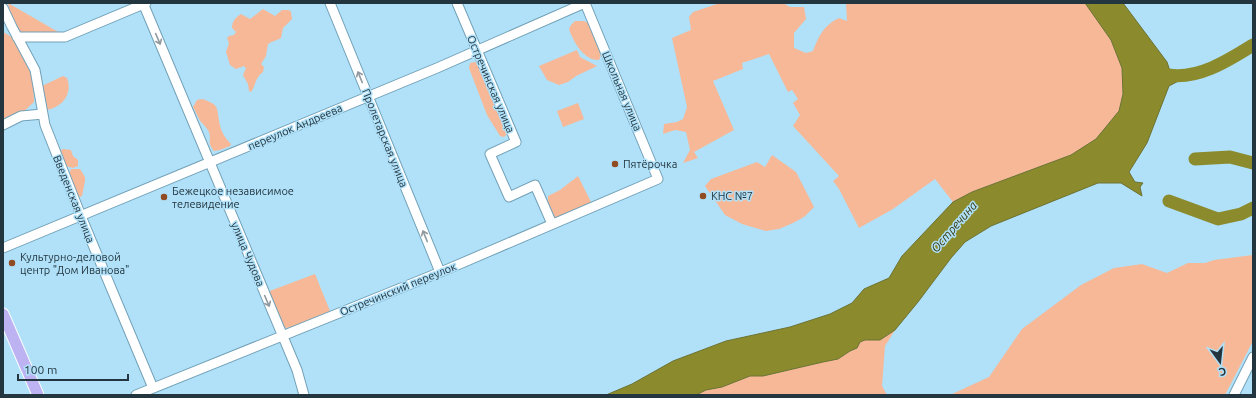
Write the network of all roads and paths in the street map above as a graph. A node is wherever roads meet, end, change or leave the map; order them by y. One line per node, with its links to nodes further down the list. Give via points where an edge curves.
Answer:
1 (144, 3): 6 (street, via 65,37); 11 (street, улица Чудова, one-way to 11)
2 (330, 3): 8 (street, Пролетарская улица, one-way to 2)
3 (457, 3): 7 (street, Остречинская улица)
4 (585, 3): 7 (street, переулок Андреева); 12 (street, Школьная улица)
5 (3, 8): 6 (street, Введенская улица)
6 (17, 37): 9 (street, Введенская улица, via 35,70)
7 (478, 51): 8 (street, переулок Андреева); 14 (street, Остречинская улица, via 516,142 490,154 509,197 535,185)
8 (368, 96): 11 (street, переулок Андреева); 16 (street, Пролетарская улица, one-way to 8)
9 (43, 114): 10 (street, via 21,116); 13 (street, Введенская улица, via 45,125)
10 (3, 126)
11 (209, 163): 13 (street, переулок Андреева); 18 (street, улица Чудова, one-way to 18)
12 (658, 179): 14 (street, Остречинский переулок)
13 (81, 215): 15 (street, переулок Андреева); 20 (street, Введенская улица)
14 (552, 224): 16 (street, Остречинский переулок)
15 (3, 248)
16 (440, 272): 18 (street, Остречинский переулок)
17 (3, 314): 21 (main road)
18 (282, 336): 20 (street, Остречинский переулок); 23 (street, улица Чудова, via 297,370)
19 (1253, 358): 24 (street)
20 (153, 388): 22 (street, Остречинский переулок)
21 (38, 395)
22 (136, 395)
23 (304, 395)
24 (1234, 395)

